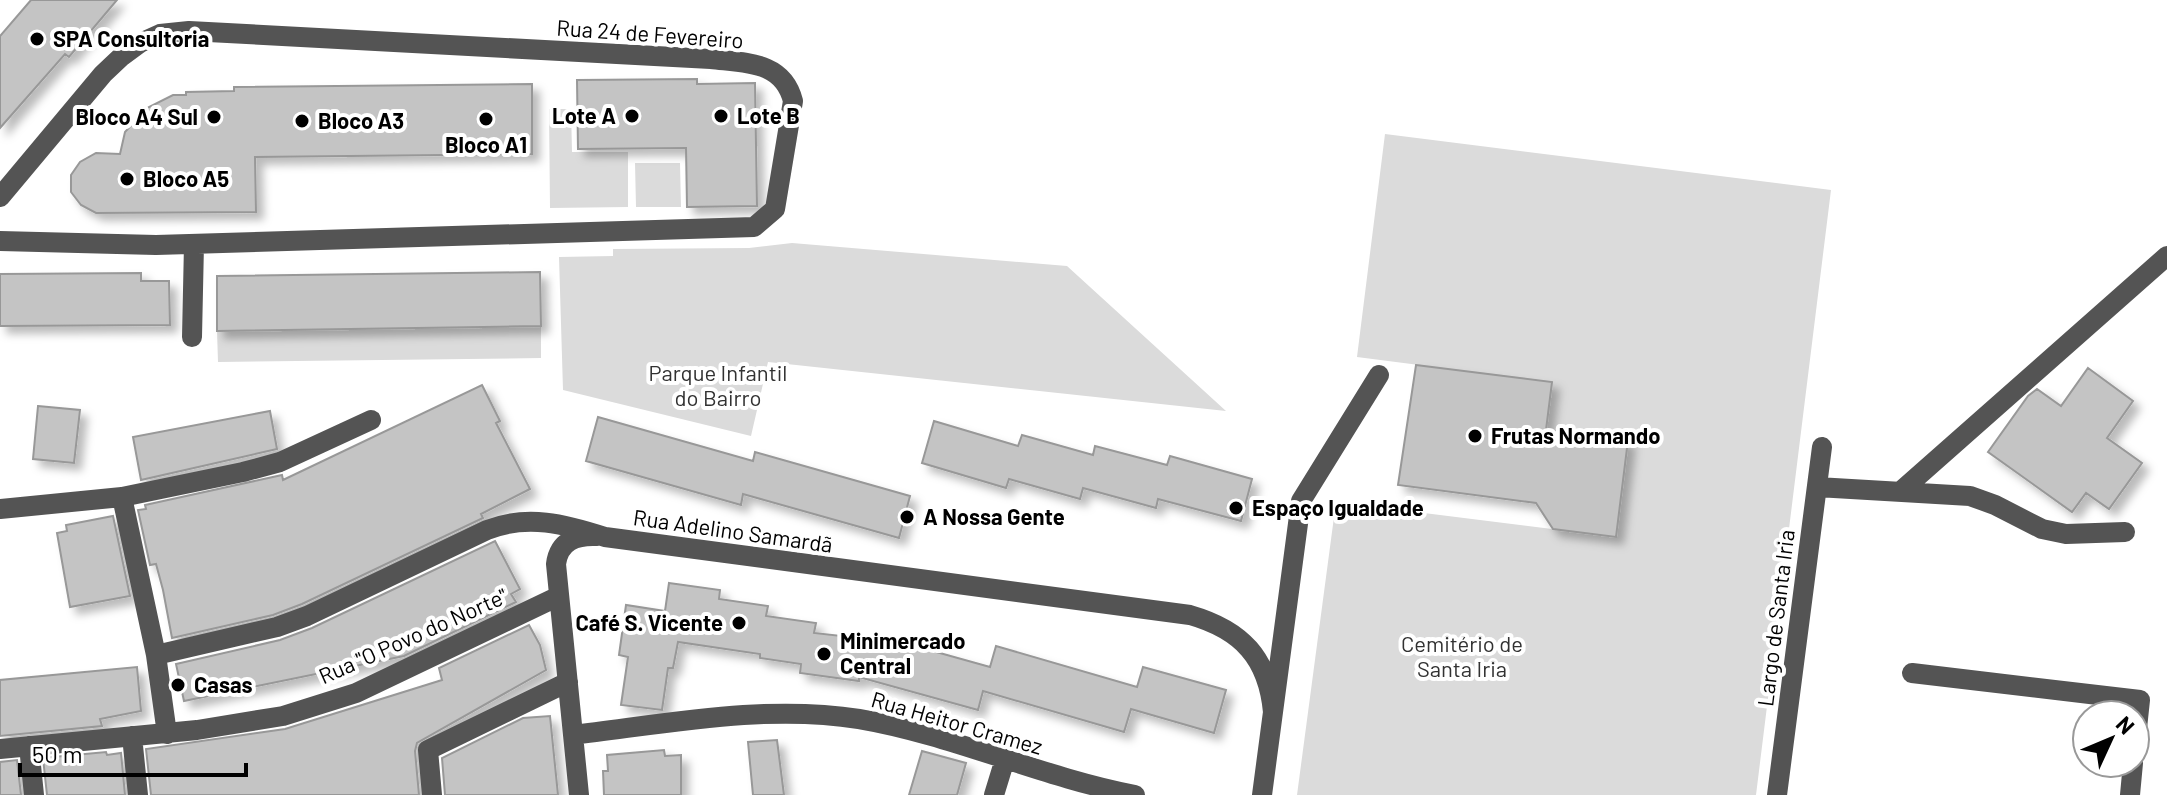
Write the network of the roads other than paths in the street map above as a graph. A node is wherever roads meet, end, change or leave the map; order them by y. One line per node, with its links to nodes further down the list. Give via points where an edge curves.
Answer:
1 (0, 197): 3 (street, Rua 24 de Fevereiro, via 103,74 140,43 160,34 189,31 711,59 764,67 789,85 793,101 775,209 754,227)
2 (0, 241): 3 (street, Rua 24 de Fevereiro)
3 (194, 244): 5 (street)
4 (2167, 256): 10 (street)
5 (192, 337)
6 (1379, 375): 20 (street, via 1301,501)
7 (371, 420): 11 (street, via 262,468)
8 (1822, 447): 9 (street, Largo de Santa Iria)
9 (1817, 487): 10 (street); 34 (street, Largo de Santa Iria)
10 (1901, 491): 13 (street, via 1970,496 2042,529 2066,534)
11 (122, 497): 12 (street); 16 (street)
12 (0, 509)
13 (2125, 532)
14 (605, 537): 15 (street, via 580,537 562,546 556,564); 16 (street, Rua Adelino Samardã, via 554,523 501,525 297,620); 20 (street, Rua Adelino Samardã, via 1190,615 1229,631 1253,652 1268,681)
15 (559, 596): 18 (street); 21 (street, Rua "O Povo do Norte", via 356,693 283,716)
16 (156, 655): 21 (street)
17 (1912, 673): 19 (street)
18 (568, 682): 22 (street); 29 (street, via 428,750)
19 (2132, 699)
20 (1273, 712): 33 (street)
21 (167, 734): 23 (street, Rua "O Povo do Norte")
22 (573, 735): 26 (street, Rua Heitor Cramez, via 775,715 856,719); 30 (street)
23 (132, 736): 24 (street, Rua "O Povo do Norte"); 28 (street)
24 (29, 746): 25 (street, Rua "O Povo do Norte"); 27 (street)
25 (0, 749)
26 (1005, 759): 31 (street); 32 (street, Rua Heitor Cramez)
27 (34, 795)
28 (138, 795)
29 (432, 795)
30 (579, 795)
31 (994, 795)
32 (1135, 795)
33 (1262, 795)
34 (1777, 795)

